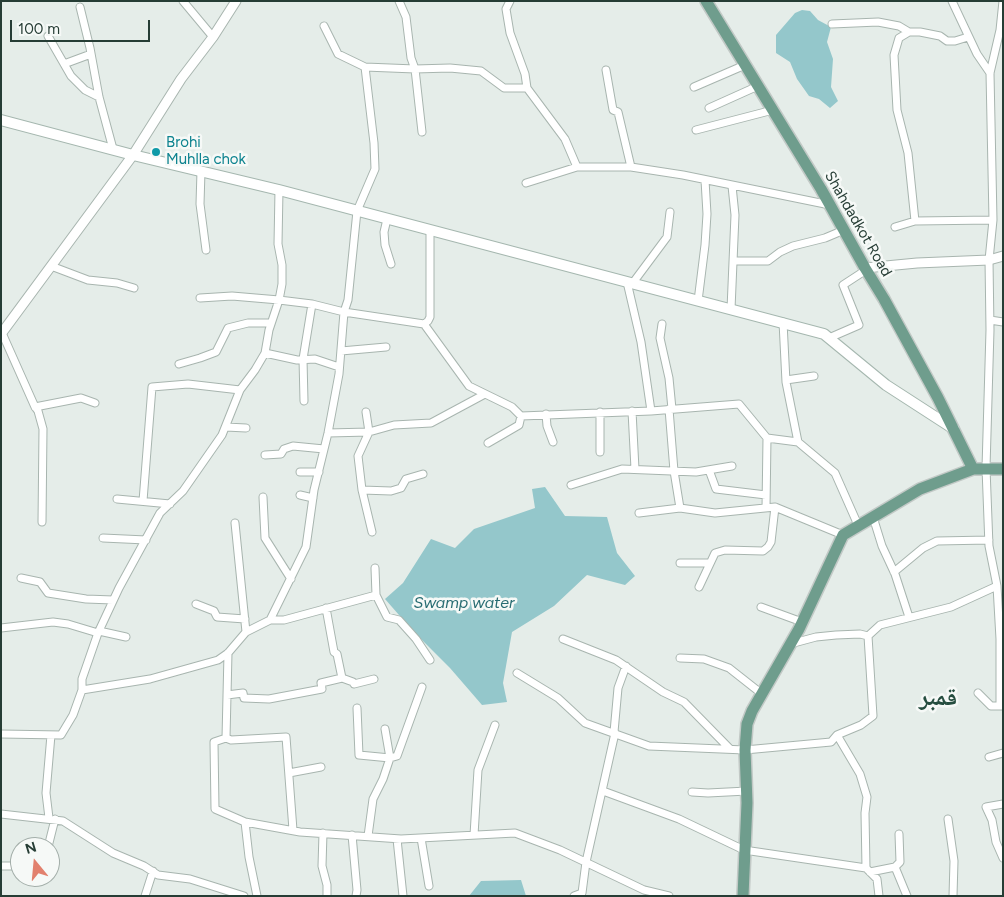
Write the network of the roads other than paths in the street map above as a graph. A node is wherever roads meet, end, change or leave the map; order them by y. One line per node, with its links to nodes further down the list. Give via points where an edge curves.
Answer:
1 (183, 1): 13 (street)
2 (236, 1): 13 (street)
3 (399, 1): 19 (street, via 406,17)
4 (510, 1): 24 (street, via 506,9 510,33 525,74)
5 (706, 1): 17 (main road, Shahdadkot Road)
6 (952, 1): 14 (street)
7 (1003, 1): 21 (street)
8 (80, 7): 15 (street, via 93,46)
9 (832, 24): 11 (street, via 878,22 899,26)
10 (324, 26): 18 (street, via 338,54)
11 (909, 32): 14 (street, via 940,36 947,41); 45 (street, via 899,38 894,55 897,110 908,153)
12 (48, 36): 16 (street)
13 (213, 36): 32 (street, via 181,79)
14 (968, 37): 21 (street)
15 (91, 54): 16 (street); 25 (street)
16 (64, 64): 25 (street, via 85,90)
17 (745, 65): 22 (main road, Shahdadkot Road); 23 (street)
18 (365, 67): 19 (street); 41 (street, via 375,169)
19 (415, 69): 24 (street, via 481,71 504,88); 30 (street)
20 (606, 70): 34 (street, via 613,110 618,112)
21 (990, 73): 44 (street)
22 (758, 86): 26 (street); 27 (main road, Shahdadkot Road)
23 (694, 87)
24 (526, 88): 33 (street, via 565,139)
25 (98, 97): 31 (street)
26 (709, 108)
27 (773, 110): 29 (street); 40 (main road, Shahdadkot Road)
28 (1, 120): 31 (main road)
29 (696, 130)
30 (422, 132)
31 (113, 149): 32 (main road)
32 (133, 155): 35 (main road); 54 (street)
33 (577, 167): 34 (street); 37 (street)
34 (631, 167): 36 (street)
35 (201, 171): 39 (main road); 49 (street, via 200,204)
36 (705, 180): 38 (street); 60 (street, via 706,222)
37 (526, 183)
38 (732, 186): 40 (street); 52 (street)
39 (279, 190): 41 (main road); 59 (street, via 278,244 282,265)
40 (830, 205): 48 (main road, Shahdadkot Road)
41 (357, 211): 43 (main road); 63 (street)
42 (670, 212): 56 (street, via 667,237)
43 (387, 219): 47 (main road); 53 (street, via 385,245)
44 (994, 220): 45 (street); 51 (street)
45 (915, 221): 46 (street)
46 (895, 227)
47 (430, 230): 56 (main road); 68 (street, via 430,316)
48 (844, 230): 52 (street, via 793,246 768,261); 55 (main road, Shahdadkot Road)
49 (206, 250)
50 (1003, 256): 51 (street)
51 (989, 260): 55 (street); 64 (street)
52 (734, 262): 62 (street)
53 (391, 264)
54 (52, 266): 57 (street, via 88,280); 70 (street)
55 (866, 269): 71 (street, via 843,285 859,325); 94 (main road, Shahdadkot Road)
56 (629, 283): 60 (main road); 87 (street)
57 (134, 288)
58 (200, 298): 59 (street, via 232,296)
59 (279, 300): 61 (street); 67 (street)
60 (698, 301): 62 (main road)
61 (312, 304): 63 (street); 75 (street)
62 (731, 309): 65 (main road)
63 (344, 312): 68 (street); 73 (street)
64 (990, 320): 66 (street); 105 (street)
65 (783, 322): 71 (main road); 79 (street)
66 (1003, 322)
67 (272, 323): 74 (street); 76 (street, via 248,323 228,328 216,352)
68 (424, 324): 81 (street, via 469,386)
69 (662, 324): 85 (street, via 660,338 669,378)
70 (2, 334): 84 (street)
71 (829, 338): 94 (main road, via 886,385)
72 (386, 347): 73 (street)
73 (340, 351): 77 (street)
74 (264, 353): 75 (street); 80 (street)
75 (303, 359): 77 (street, via 315,359); 82 (street)
76 (179, 364)
77 (339, 367): 96 (street)
78 (814, 376): 79 (street)
79 (786, 380): 99 (street)
80 (240, 390): 92 (street); 121 (street, via 188,384 152,387)
81 (485, 394): 91 (street, via 512,407); 95 (street, via 431,423 394,425)
82 (304, 401)
83 (96, 403): 84 (street, via 81,398)
84 (35, 407): 128 (street, via 42,429)
85 (671, 409): 87 (street); 97 (street, via 739,404); 110 (street)
86 (632, 411): 87 (street); 89 (street); 108 (street)
87 (651, 411)
88 (366, 412): 95 (street)
89 (600, 412): 90 (street); 102 (street)
90 (546, 414): 91 (street); 98 (street)
91 (521, 416): 100 (street, via 518,425)
92 (226, 426): 93 (street); 122 (street, via 195,475)
93 (246, 428)
94 (954, 429): 106 (main road, Shahdadkot Road)
95 (369, 432): 96 (street); 115 (street, via 358,456)
96 (328, 433): 101 (street)
97 (767, 438): 99 (street); 117 (street)
98 (554, 442)
99 (798, 442): 130 (street, via 835,473)
100 (488, 443)
101 (324, 449): 103 (street, via 293,446 281,454); 112 (street)
102 (600, 452)
103 (266, 455)
104 (732, 466): 109 (street)
105 (986, 468): 106 (main road); 107 (main road); 135 (street)
106 (973, 469): 127 (main road, via 920,489)
107 (1003, 469)
108 (635, 470): 110 (street); 114 (street, via 611,471)
109 (709, 470): 110 (street); 117 (street, via 716,489)
110 (674, 471): 124 (street)
111 (300, 472): 112 (street)
112 (319, 472): 119 (street)
113 (423, 474): 115 (street, via 406,479 401,488 391,491)
114 (571, 485)
115 (362, 490): 131 (street)
116 (300, 495): 119 (street)
117 (766, 495): 125 (street)
118 (262, 497): 141 (street, via 265,538)
119 (313, 498): 141 (street, via 306,547)
120 (117, 499): 121 (street)
121 (142, 502): 122 (street)
122 (170, 504): 134 (street, via 160,513)
123 (775, 507): 125 (street); 132 (street); 137 (street, via 768,547 763,551 720,550)
124 (680, 508): 125 (street, via 715,513); 126 (street)
125 (766, 508)
126 (639, 513)
127 (873, 517): 130 (main road); 139 (street)
128 (42, 522)
129 (235, 523): 150 (street)
130 (858, 525): 132 (main road)
131 (372, 532)
132 (842, 535): 152 (main road)
133 (103, 538): 134 (street)
134 (146, 540): 145 (street)
135 (989, 540): 139 (street, via 937,541 923,548); 142 (street)
136 (680, 562): 137 (street)
137 (710, 563): 143 (street)
138 (375, 568): 144 (street)
139 (894, 572): 149 (street)
140 (21, 578): 145 (street, via 40,582 48,593)
141 (291, 579): 151 (street)
142 (997, 586): 149 (street, via 951,607); 172 (street)
143 (699, 587)
144 (376, 595): 148 (street); 162 (street, via 387,617 399,620)
145 (113, 600): 154 (street)
146 (196, 604): 150 (street, via 214,611 217,617)
147 (761, 607): 152 (street)
148 (326, 608): 151 (street, via 284,620); 165 (street)
149 (909, 617): 156 (street, via 880,625)
150 (245, 619): 155 (street)
151 (270, 620): 155 (street)
152 (802, 622): 159 (main road)
153 (1, 628): 154 (street, via 53,622)
154 (98, 632): 157 (street); 168 (street, via 82,678)
155 (246, 632): 160 (street)
156 (868, 636): 159 (street, via 826,636); 179 (street, via 873,716 861,726)
157 (126, 637)
158 (563, 639): 163 (street)
159 (790, 645): 170 (main road)
160 (228, 653): 168 (street, via 218,660 150,679); 171 (street)
161 (680, 658): 170 (street, via 704,659 729,668)
162 (430, 660)
163 (626, 666): 176 (street, via 618,688); 181 (street, via 662,692 684,702)
164 (517, 674): 176 (street, via 558,698 585,723)
165 (342, 678): 166 (street, via 354,684); 171 (street, via 321,683 322,688 269,699 244,698 243,693)
166 (374, 679)
167 (422, 687): 185 (street, via 397,756)
168 (82, 690): 178 (street, via 61,735)
169 (978, 692): 172 (street, via 991,706)
170 (762, 694): 182 (main road, via 746,724)
171 (227, 695): 180 (street)
172 (1001, 706)
173 (357, 708): 185 (street, via 359,755)
174 (495, 725): 200 (street, via 478,770)
175 (385, 729): 185 (street)
176 (614, 732): 181 (street, via 649,746); 188 (street)
177 (1, 734): 178 (street)
178 (51, 735): 193 (street, via 46,793)
179 (837, 735): 182 (street, via 832,742); 209 (street, via 860,774 867,797)
180 (226, 738): 187 (street, via 286,737); 195 (street, via 214,742 215,810)
181 (730, 749): 182 (street)
182 (745, 750): 189 (main road)
183 (1003, 753): 184 (street)
184 (989, 757)
185 (390, 758): 201 (street, via 372,800)
186 (321, 767): 187 (street)
187 (289, 773): 196 (street)
188 (603, 791): 205 (street, via 679,819); 207 (street)
189 (747, 791): 190 (street); 205 (main road)
190 (692, 792)
191 (1003, 804): 206 (street, via 986,807)
192 (1, 814): 193 (street)
193 (52, 819): 202 (street); 210 (street, via 63,821 113,853)
194 (948, 819): 223 (street, via 954,861)
195 (245, 822): 196 (street); 214 (street)
196 (293, 830): 197 (street)
197 (323, 833): 199 (street); 215 (street, via 322,866)
198 (899, 834): 208 (street, via 900,862)
199 (352, 835): 201 (street); 216 (street)
200 (474, 835): 203 (street); 207 (street, via 515,833)
201 (368, 836): 204 (street)
202 (49, 837)
203 (421, 838): 204 (street); 211 (street)
204 (397, 839): 217 (street)
205 (744, 850): 209 (street); 220 (main road)
206 (1003, 858)
207 (586, 862): 218 (street, via 582,893); 219 (street, via 644,890)
208 (895, 868): 209 (street); 222 (street)
209 (868, 870): 221 (street, via 876,879)
210 (152, 871): 212 (street); 213 (street)
211 (429, 886)
212 (145, 896)
213 (244, 896)
214 (256, 896)
215 (327, 896)
216 (356, 896)
217 (402, 896)
218 (574, 896)
219 (670, 896)
220 (742, 896)
221 (879, 896)
222 (907, 896)
223 (953, 896)

